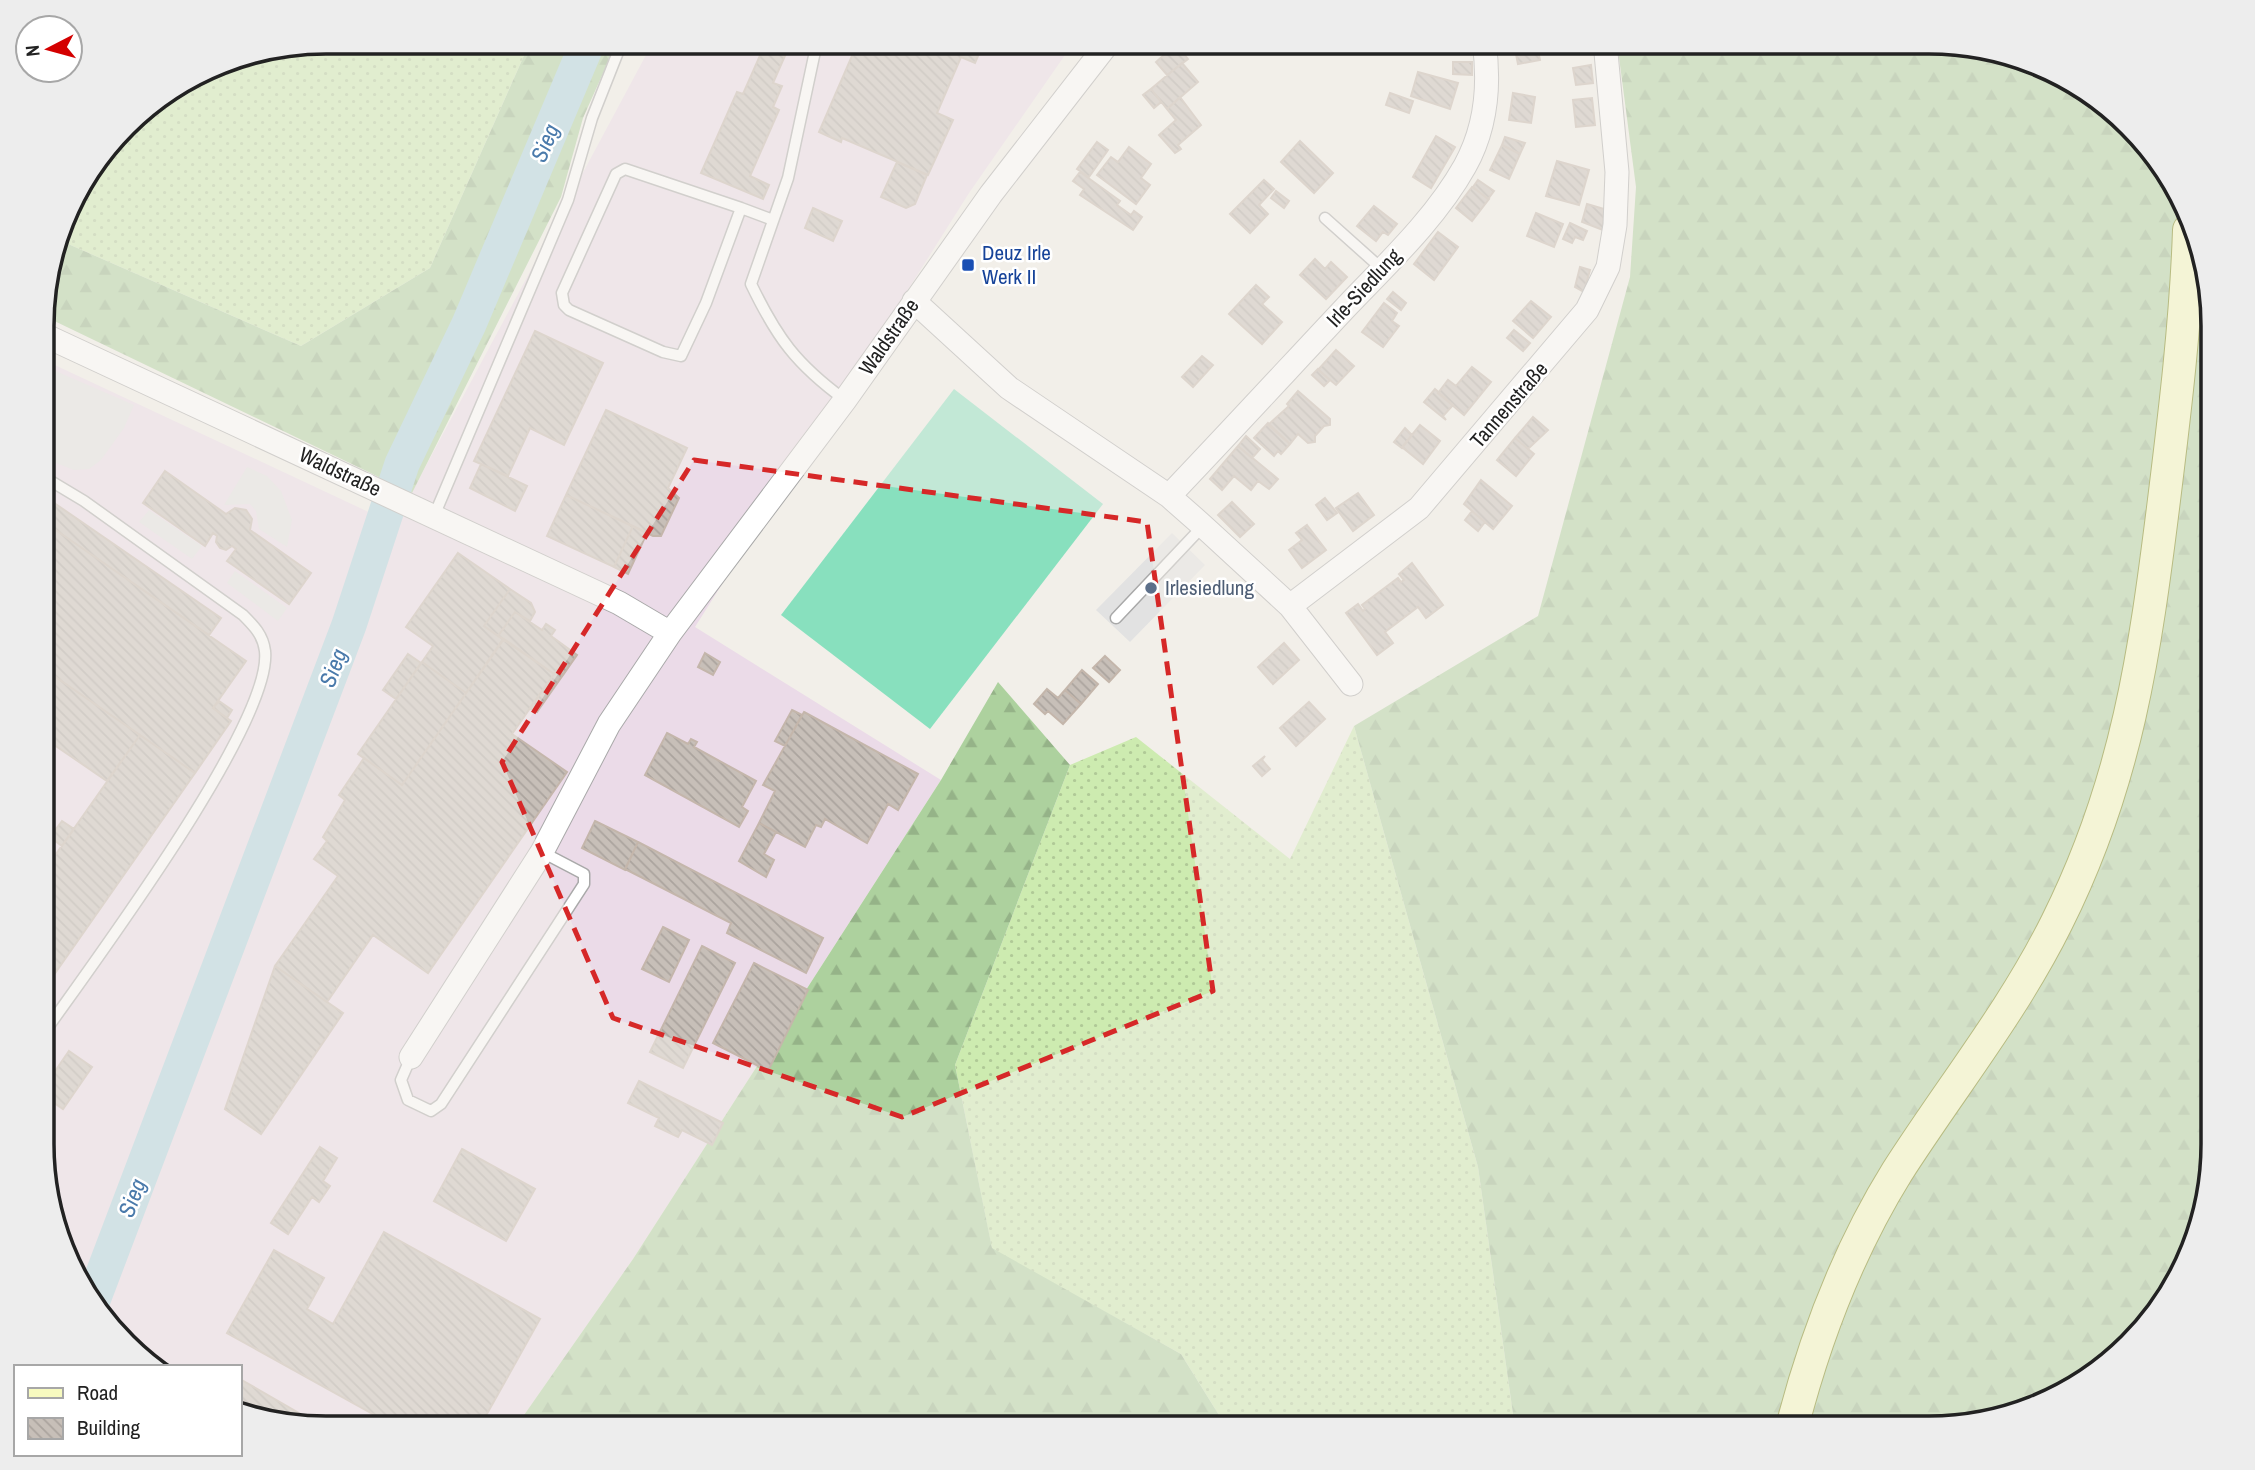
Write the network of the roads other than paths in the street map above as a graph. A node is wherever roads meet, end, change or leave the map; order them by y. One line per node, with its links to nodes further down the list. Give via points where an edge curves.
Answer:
1 (617, 54): 16 (lane, via 568,200)
2 (814, 54): 8 (lane, via 788,178)
3 (1100, 54): 11 (street, Waldstraße)
4 (1486, 54): 10 (street, Irle-Siedlung, via 1489,77 1482,123 1465,166)
5 (1606, 54): 18 (street, Tannenstraße, via 1617,172 1615,225 1608,267 1587,310 1419,508)
6 (741, 208): 6 (lane, via 681,356 663,352 564,305 562,293 615,174 625,169); 8 (lane)
7 (1325, 218): 10 (lane)
8 (773, 220): 13 (lane, via 751,284 771,326 808,372)
9 (2188, 245): 25 (main road, via 2172,431 2145,649 2101,823 2036,961 1863,1232 1828,1313)
10 (1382, 270): 15 (street, Irle-Siedlung)
11 (915, 301): 13 (street, Waldstraße); 15 (street, via 1009,388)
12 (54, 340): 16 (street, Waldstraße)
13 (845, 400): 20 (street, Waldstraße)
14 (54, 483): 23 (lane, via 243,615 258,631 265,650 245,722 215,776 152,880)
15 (1169, 496): 17 (street)
16 (435, 516): 20 (street, Waldstraße, via 619,603)
17 (1203, 526): 18 (street); 19 (lane)
18 (1290, 606): 21 (street)
19 (1116, 618)
20 (670, 633): 22 (street, Waldstraße, via 609,724)
21 (1350, 684)
22 (542, 852): 24 (street, Waldstraße); 24 (lane, via 584,874 584,884 441,1104 431,1111 408,1100 401,1080)
23 (54, 1019)
24 (411, 1058)
25 (1795, 1416)

